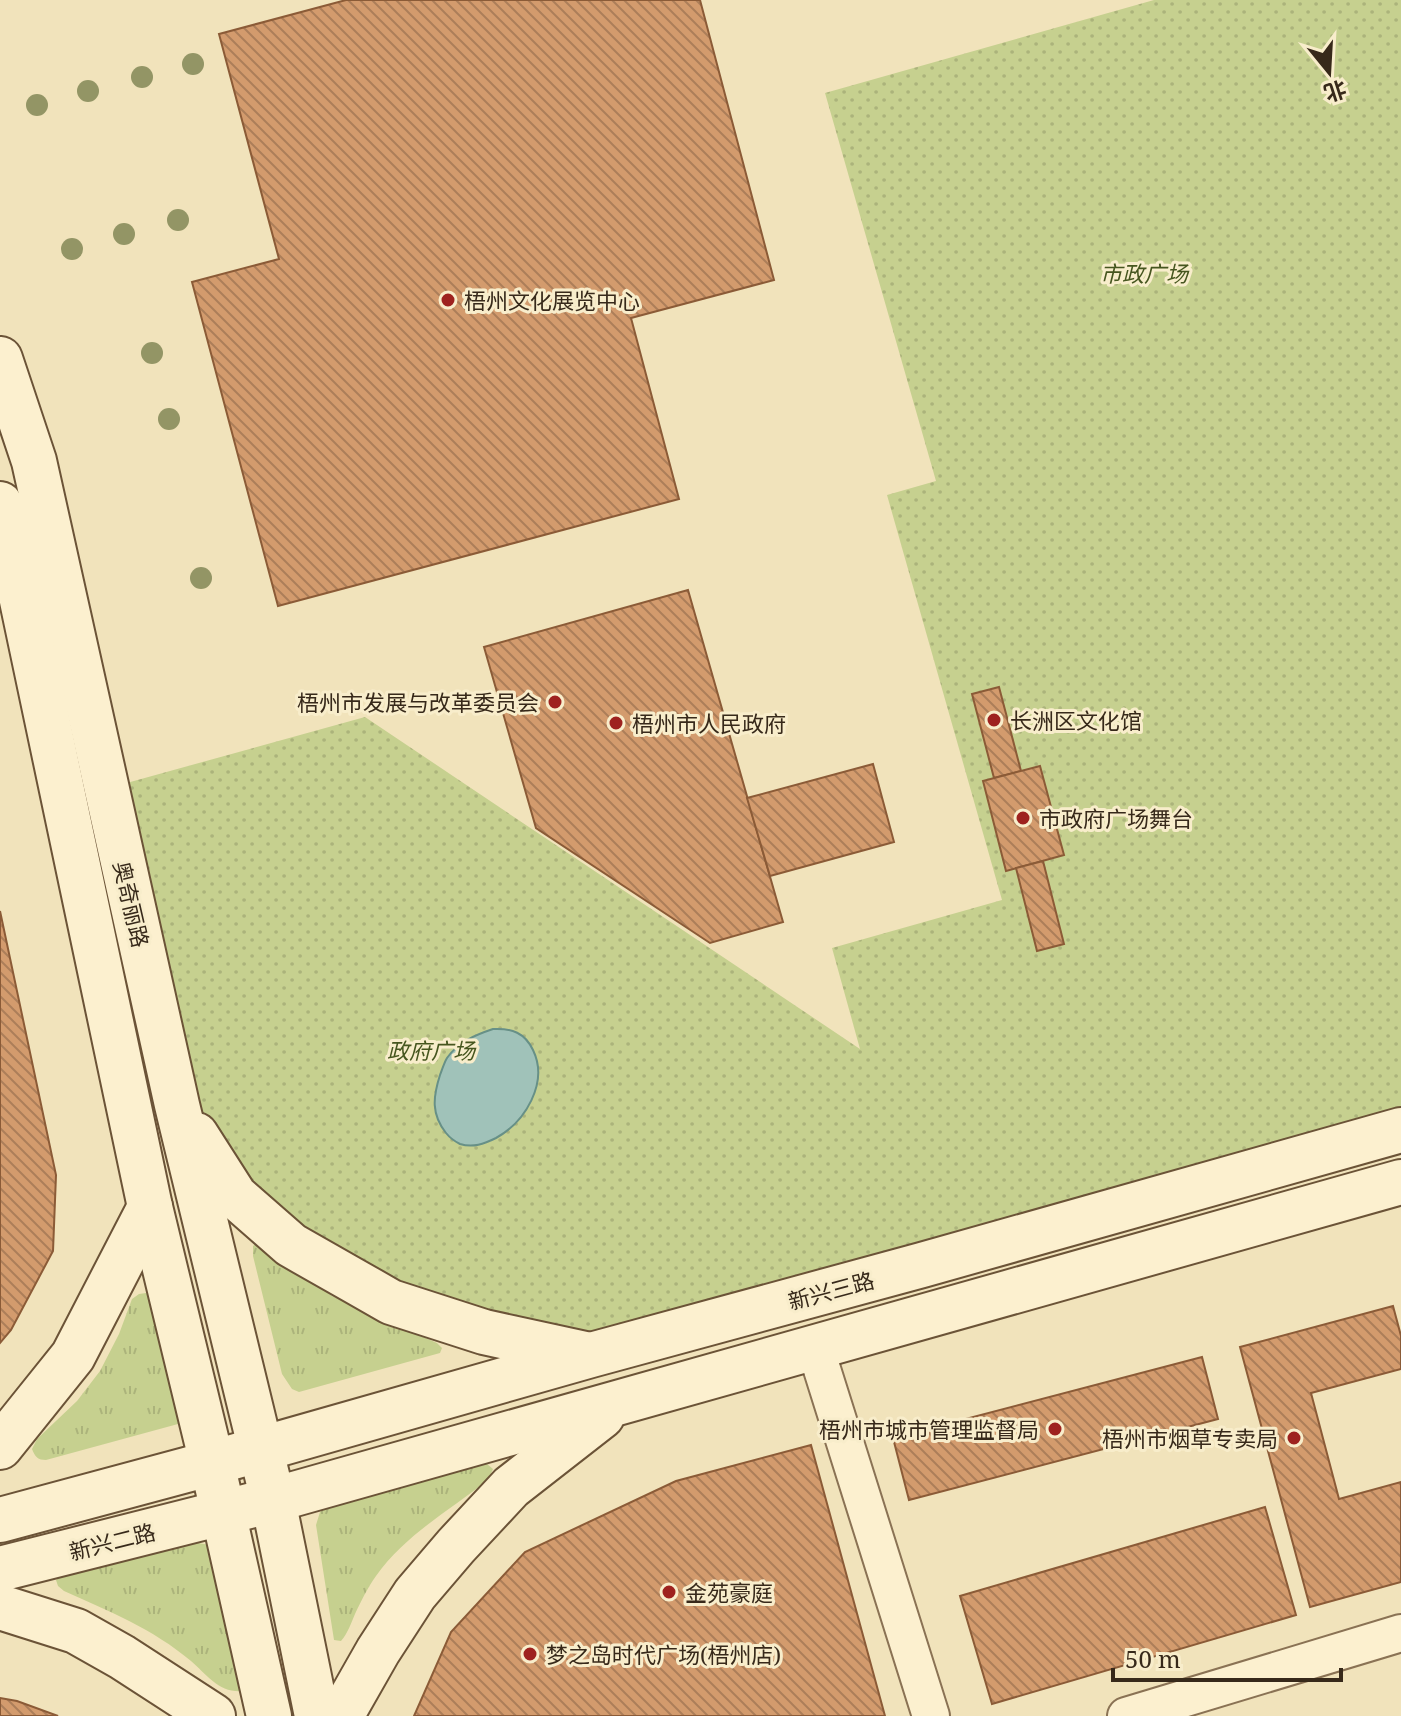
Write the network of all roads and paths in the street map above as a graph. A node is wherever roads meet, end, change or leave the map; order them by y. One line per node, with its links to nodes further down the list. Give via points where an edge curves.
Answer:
1 (0, 359): 3 (main road, 奥奇丽路, via 34,461)
2 (0, 504): 6 (main road, 奥奇丽路)
3 (177, 1105): 8 (main road, via 235,1196 291,1245 391,1302 484,1332); 11 (main road, 奥奇丽路)
4 (1401, 1130): 8 (main road, 新兴三路)
5 (1401, 1182): 7 (main road)
6 (150, 1207): 10 (main road, via 73,1356); 12 (main road, 奥奇丽路)
7 (815, 1347): 9 (main road); 23 (street)
8 (591, 1355): 11 (main road, 新兴三路)
9 (620, 1402): 13 (main road); 22 (main road, via 511,1487 456,1546 415,1594)
10 (0, 1447)
11 (261, 1449): 12 (main road); 13 (main road)
12 (212, 1463): 14 (main road); 15 (main road)
13 (273, 1500): 14 (main road, 新兴二路); 21 (main road)
14 (223, 1514): 16 (main road, 新兴二路); 20 (main road)
15 (0, 1520)
16 (0, 1569)
17 (0, 1607): 19 (main road, via 76,1631)
18 (1401, 1633): 24 (street)
19 (213, 1716)
20 (269, 1716)
21 (317, 1716)
22 (341, 1716)
23 (931, 1716)
24 (1126, 1716)

